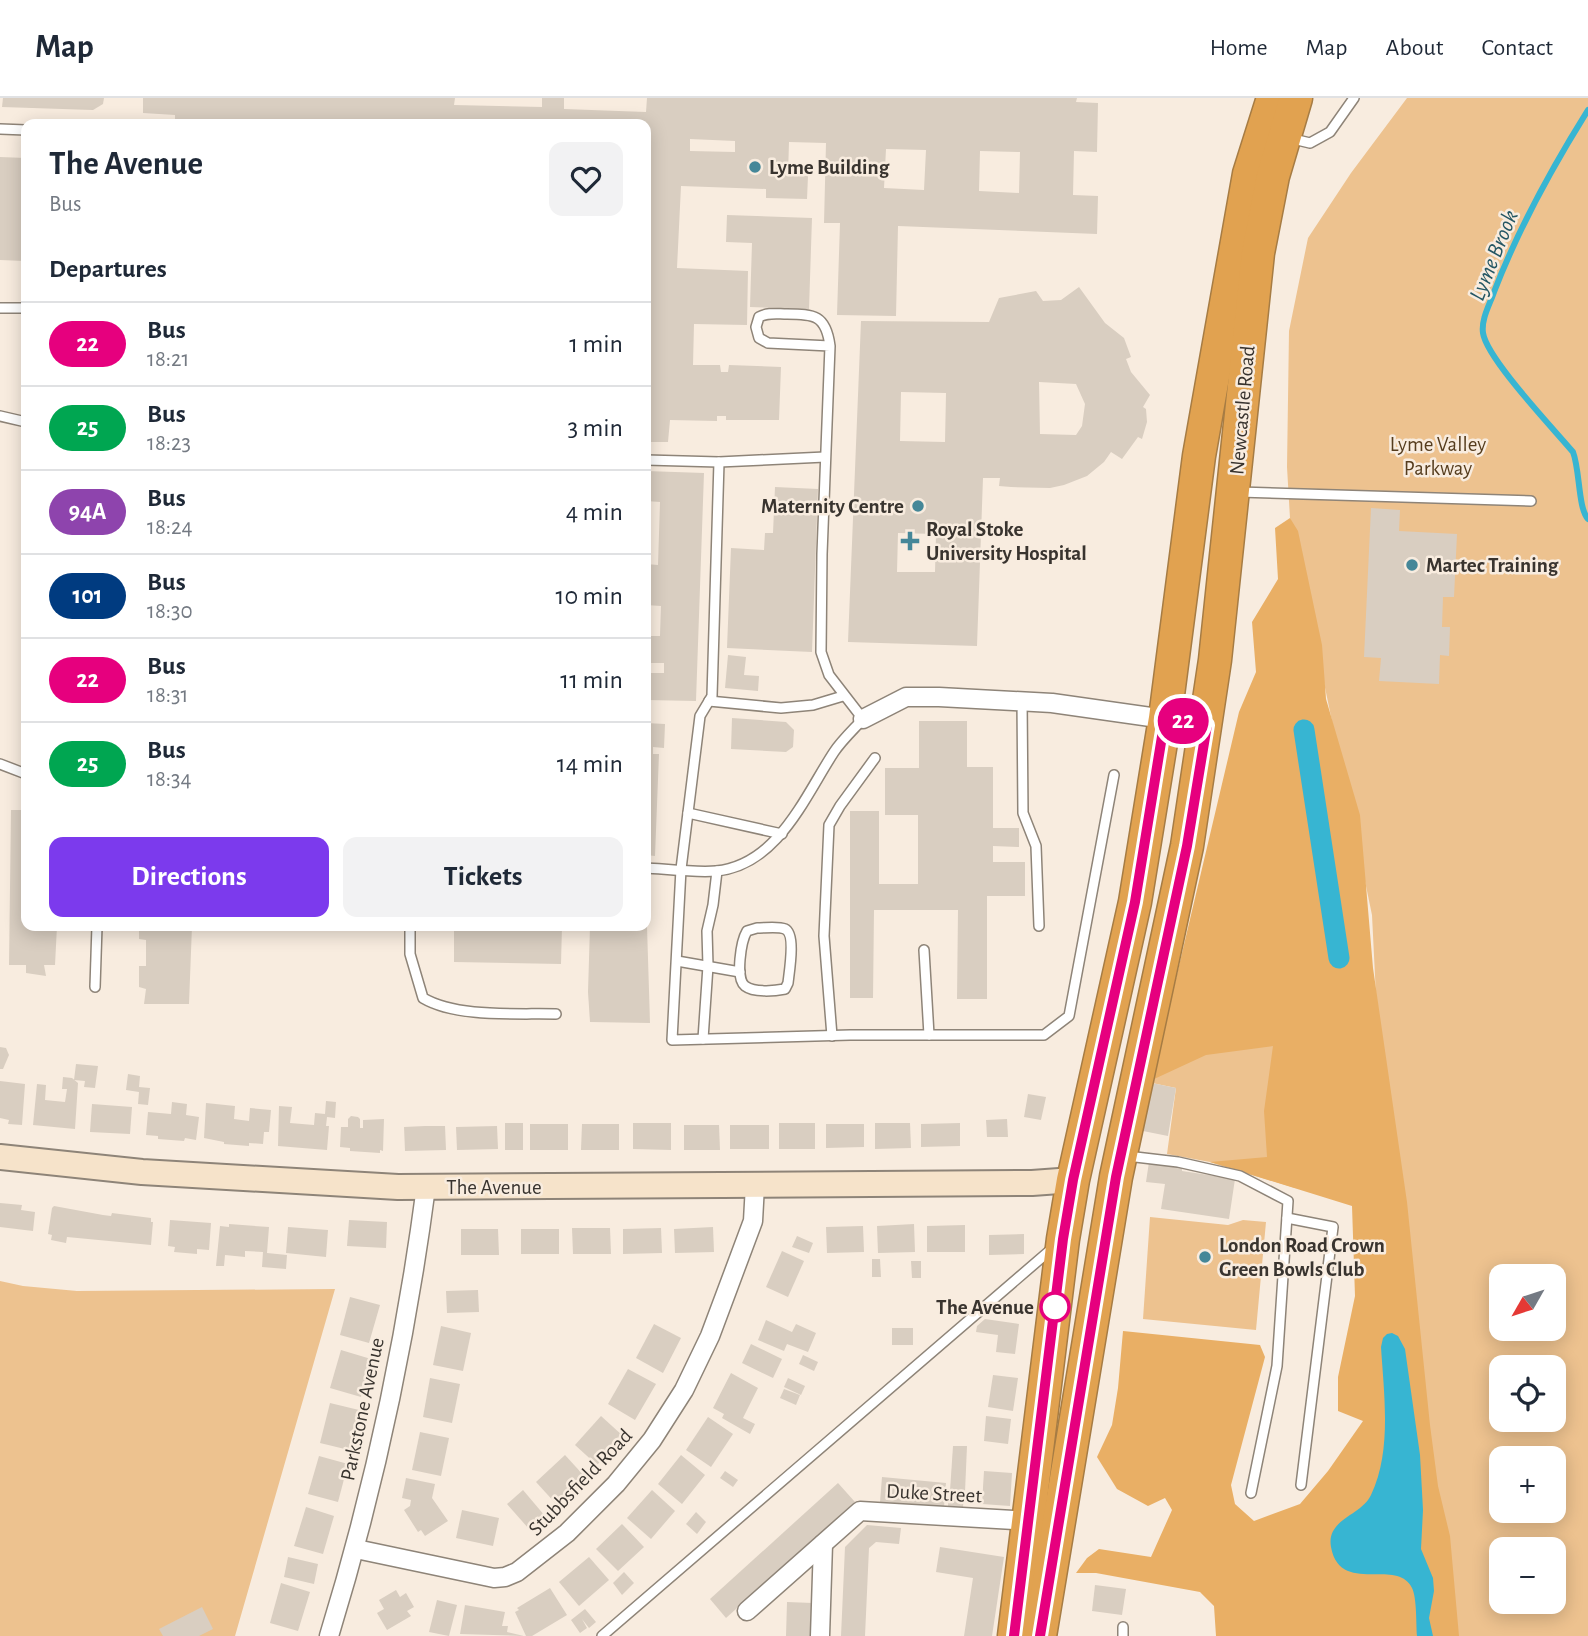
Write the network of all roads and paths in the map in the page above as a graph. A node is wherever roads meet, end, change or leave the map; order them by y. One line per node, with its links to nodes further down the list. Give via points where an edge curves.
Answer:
1 (1273, 98): 20 (highway, Newcastle Road, via 1249,174 1201,442)
2 (1296, 98): 6 (highway, Newcastle Road)
3 (1354, 98): 6 (lane, via 1330,132 1310,143)
4 (0, 129): 5 (lane)
5 (21, 131)
6 (1283, 137): 15 (highway, Newcastle Road, via 1258,253)
7 (0, 308): 8 (lane)
8 (21, 309)
9 (830, 346): 9 (lane, via 768,343 759,338 759,317 766,313 810,314 826,327); 12 (lane)
10 (0, 416): 11 (lane)
11 (21, 421)
12 (825, 457): 14 (lane); 17 (lane, via 821,652)
13 (651, 460): 14 (lane)
14 (719, 462): 19 (lane)
15 (1234, 491): 16 (lane); 22 (highway, Newcastle Road)
16 (1531, 501)
17 (843, 696): 19 (lane, via 781,708); 21 (lane)
18 (1021, 700): 20 (street); 21 (street, via 906,697); 32 (lane, via 1023,813 1036,846)
19 (709, 701): 27 (lane, via 700,716)
20 (1165, 718): 22 (street); 46 (highway, Newcastle Road, via 1135,902)
21 (863, 719): 28 (lane, via 836,749)
22 (1207, 725): 44 (highway, Newcastle Road, via 1187,846)
23 (875, 758): 42 (lane, via 829,825 824,936)
24 (0, 764): 25 (lane)
25 (21, 772)
26 (1114, 775): 41 (lane, via 1069,1016 1044,1035)
27 (688, 813): 28 (lane); 30 (lane)
28 (782, 834): 31 (lane, via 739,865)
29 (651, 868): 30 (lane)
30 (681, 869): 31 (lane); 36 (lane)
31 (717, 871): 37 (lane, via 707,931)
32 (1039, 926)
33 (97, 931): 39 (lane)
34 (410, 931): 40 (lane, via 410,954 423,998 429,1002 477,1012)
35 (924, 950): 41 (lane)
36 (677, 961): 37 (lane); 43 (lane, via 672,1040)
37 (708, 966): 38 (lane); 43 (lane)
38 (740, 972): 38 (lane, via 747,931 776,928 790,933 785,989 747,988)
39 (95, 987)
40 (556, 1014)
41 (929, 1035): 42 (lane)
42 (832, 1036): 43 (lane)
43 (703, 1039)
44 (1121, 1155): 48 (highway, Newcastle Road); 50 (lane, via 1178,1161 1240,1176 1288,1201)
45 (0, 1157): 49 (street, The Avenue, via 142,1172)
46 (1073, 1180): 47 (street, The Avenue); 48 (highway); 51 (highway, Newcastle Road)
47 (755, 1185): 49 (street, The Avenue); 56 (street, Stubbsfield Road, via 753,1221 710,1336 684,1390 652,1440 567,1533 517,1572 494,1578)
48 (1114, 1186): 62 (highway, Newcastle Road)
49 (426, 1187): 56 (street, Parkstone Avenue, via 389,1397)
50 (1287, 1218): 52 (lane, via 1333,1227); 53 (lane, via 1278,1366)
51 (1063, 1239): 54 (highway, Newcastle Road); 59 (lane)
52 (1301, 1485)
53 (1251, 1493)
54 (1029, 1521): 55 (street, Duke Street, via 860,1511); 61 (highway, Newcastle Road)
55 (823, 1544): 57 (street, Duke Street); 60 (street)
56 (356, 1549): 58 (street, Parkstone Avenue)
57 (747, 1611)
58 (329, 1636)
59 (602, 1636)
60 (820, 1636)
61 (1014, 1636)
62 (1040, 1636)

